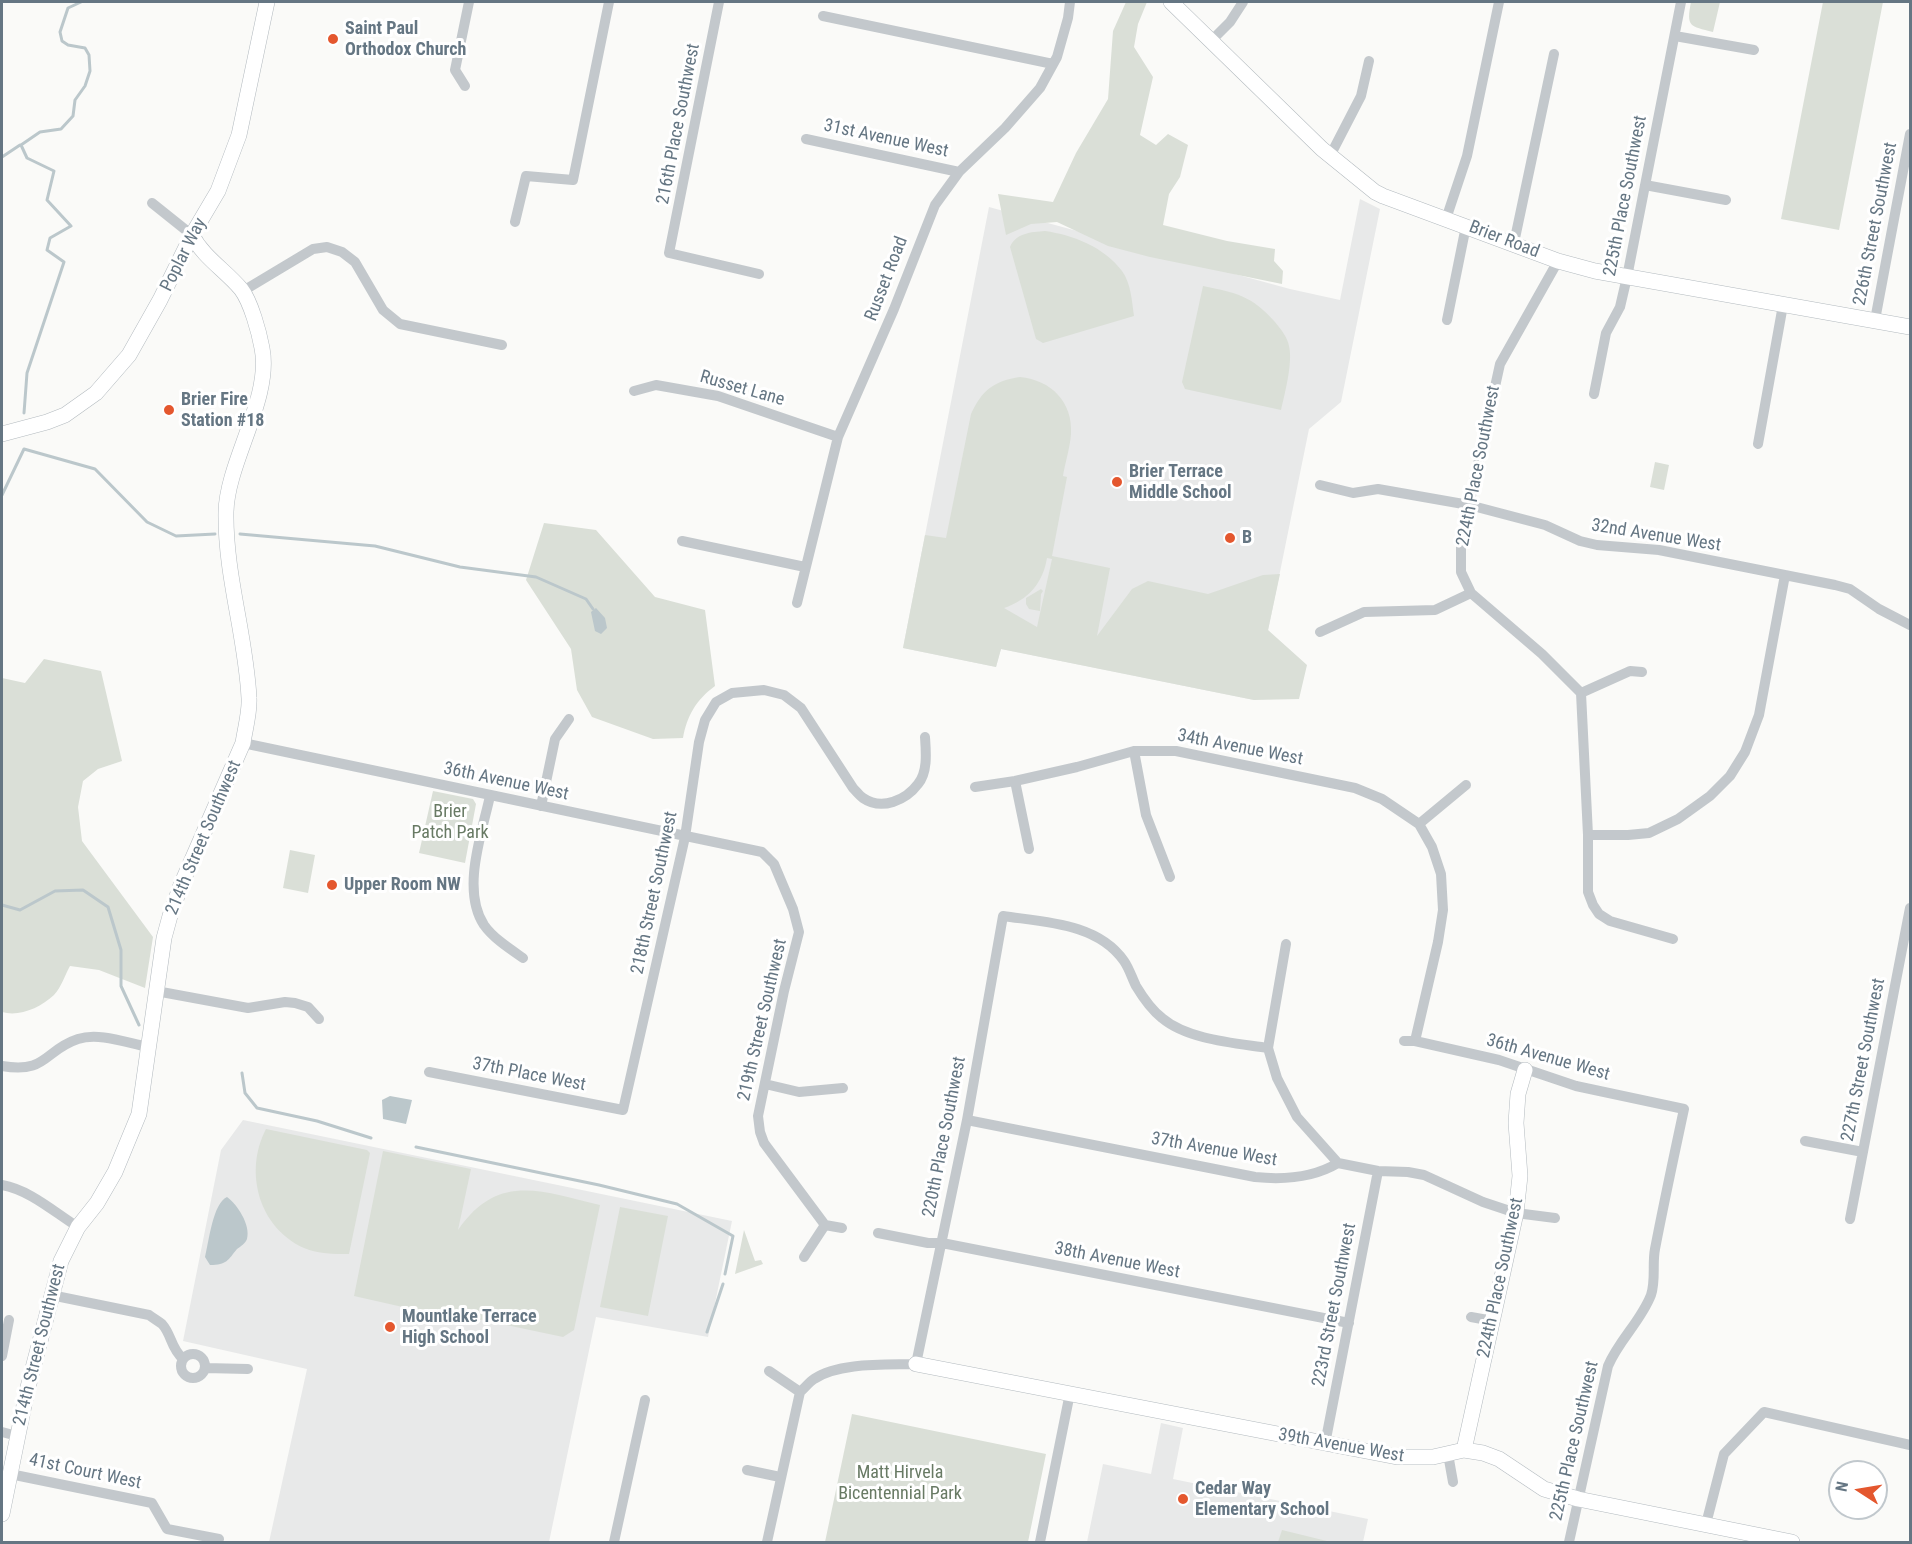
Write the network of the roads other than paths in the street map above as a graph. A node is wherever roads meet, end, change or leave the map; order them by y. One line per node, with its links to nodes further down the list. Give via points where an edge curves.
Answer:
1 (267, 2): 28 (street, Poplar Way, via 239,135 218,191)
2 (469, 2): 17 (street, via 455,70)
3 (609, 2): 26 (street, via 573,180 526,176)
4 (719, 2): 31 (street, 216th Place Southwest, via 669,253)
5 (1070, 2): 16 (street, Russet Road)
6 (1171, 2): 12 (street, Brier Road)
7 (1243, 2): 12 (street)
8 (1499, 2): 25 (street, via 1467,156)
9 (1682, 2): 11 (street, 225th Place Southwest)
10 (823, 16): 16 (street)
11 (1675, 36): 13 (street); 22 (street, 225th Place Southwest)
12 (1211, 41): 20 (street, Brier Road)
13 (1754, 50)
14 (1554, 54): 29 (street)
15 (1369, 61): 20 (street, via 1361,96)
16 (1053, 64): 21 (street, Russet Road, via 1040,88)
17 (465, 86)
18 (1911, 134): 36 (street, 226th Street Southwest)
19 (806, 140): 21 (street, 31st Avenue West)
20 (1330, 156): 25 (street, Brier Road, via 1375,192)
21 (959, 172): 42 (street, Russet Road, via 934,205)
22 (1645, 185): 23 (street); 32 (street, 225th Place Southwest)
23 (1726, 200)
24 (152, 203): 28 (street)
25 (1446, 219): 27 (street, Brier Road)
26 (515, 222)
27 (1466, 226): 29 (street, Brier Road); 35 (street)
28 (192, 235): 33 (street, 214th Street Southwest, via 198,247); 41 (street, Poplar Way, via 129,355 96,393 65,415)
29 (1514, 243): 30 (street, Brier Road)
30 (1558, 261): 32 (street, Brier Road); 45 (street, 224th Place Southwest, via 1500,364)
31 (759, 274)
32 (1627, 277): 34 (street, Brier Road); 40 (street, 225th Place Southwest, via 1620,307 1606,333)
33 (243, 291): 38 (street, via 313,249 327,247 355,262 383,310 400,324); 57 (street, 214th Street Southwest, via 263,351 262,383 226,510 249,700)
34 (1783, 305): 36 (street, Brier Road); 43 (street)
35 (1447, 320)
36 (1875, 320): 37 (street, Brier Road)
37 (1911, 327)
38 (502, 345)
39 (634, 391): 42 (street, Russet Lane, via 656,385 718,396)
40 (1594, 394)
41 (2, 434)
42 (838, 437): 47 (street, Russet Road)
43 (1758, 444)
44 (1320, 485): 45 (street, 32nd Avenue West, via 1353,493 1378,489)
45 (1469, 505): 48 (street, 32nd Avenue West, via 1545,525 1597,545 1659,550); 49 (street, 224th Place Southwest, via 1461,572)
46 (682, 541): 47 (street)
47 (806, 567): 50 (street, Russet Road)
48 (1785, 575): 51 (street, 32nd Avenue West, via 1850,589); 65 (street, via 1759,715 1745,752 1730,776 1678,819 1649,833)
49 (1471, 593): 52 (street, via 1435,610 1364,612); 54 (street, 224th Place Southwest)
50 (796, 603)
51 (1911, 625)
52 (1320, 632)
53 (1642, 672): 54 (street, via 1630,671)
54 (1581, 693): 65 (street)
55 (569, 719): 63 (street, via 555,739)
56 (925, 737): 66 (street, 218th Street Southwest, via 926,759 919,783 898,802 878,804 863,798 853,788 801,708 784,695 764,690 732,693 716,702 705,720)
57 (243, 743): 62 (street, 36th Avenue West); 74 (street, 214th Street Southwest, via 170,916)
58 (1134, 751): 59 (street, 34th Avenue West); 64 (street, 34th Avenue West, via 1176,751 1355,788 1382,799); 69 (street, via 1146,815)
59 (1015, 781): 61 (street, 34th Avenue West); 67 (street)
60 (1466, 785): 64 (street)
61 (975, 787)
62 (490, 796): 63 (street, 36th Avenue West); 73 (street, via 473,877 475,902 484,925)
63 (541, 806): 66 (street, 36th Avenue West)
64 (1419, 824): 77 (street, via 1441,873 1443,909)
65 (1588, 836): 71 (street, via 1588,892 1599,914 1610,921)
66 (685, 837): 68 (street, 36th Avenue West); 86 (street, 218th Street Southwest)
67 (1029, 849)
68 (762, 852): 83 (street, 219th Street Southwest, via 774,864 800,932)
69 (1170, 877)
70 (1911, 908): 89 (street, 227th Street Southwest)
71 (1673, 939)
72 (1286, 944): 79 (street)
73 (524, 958)
74 (156, 991): 75 (street, via 248,1008 295,1003 308,1007); 78 (street, 214th Street Southwest)
75 (319, 1019)
76 (1404, 1041): 77 (street, 36th Avenue West)
77 (1415, 1041): 81 (street, 36th Avenue West, via 1499,1060)
78 (148, 1047): 80 (street, via 93,1036 78,1038 30,1068); 97 (street, 214th Street Southwest, via 139,1114 115,1172)
79 (1268, 1048): 87 (street, 220th Place Southwest, via 1202,1036 1162,1018 1137,988 1124,960 1102,940 1076,927 1003,916); 90 (street, via 1277,1078 1297,1117)
80 (2, 1066)
81 (1525, 1070): 85 (street, 36th Avenue West, via 1576,1086); 93 (street, 224th Place Southwest, via 1516,1123 1520,1176)
82 (429, 1072): 86 (street, 37th Place West)
83 (765, 1084): 84 (street, via 799,1092); 96 (street, 219th Street Southwest, via 758,1116 764,1143)
84 (843, 1088)
85 (1684, 1109): 126 (street, 225th Place Southwest, via 1654,1253 1654,1282 1645,1306 1608,1366)
86 (623, 1110)
87 (967, 1120): 90 (street, 37th Avenue West, via 1255,1177 1309,1175); 100 (street, 220th Place Southwest)
88 (1805, 1141): 89 (street)
89 (1863, 1152): 95 (street, 227th Street Southwest)
90 (1338, 1163): 91 (street)
91 (1378, 1171): 93 (street, via 1424,1175); 106 (street, 223rd Street Southwest)
92 (2, 1185): 97 (street, via 33,1197)
93 (1516, 1213): 94 (street); 105 (street, 224th Place Southwest)
94 (1555, 1218)
95 (1850, 1219)
96 (825, 1226): 98 (street); 101 (street)
97 (78, 1227): 102 (street, 214th Street Southwest, via 60,1261)
98 (842, 1228)
99 (878, 1233): 100 (street, 38th Avenue West)
100 (942, 1243): 106 (street, 38th Avenue West); 109 (street, 220th Place Southwest)
101 (804, 1257)
102 (51, 1295): 108 (street, via 149,1315 162,1324 174,1351); 117 (street, 214th Street Southwest)
103 (1472, 1317): 105 (street)
104 (9, 1320): 107 (street)
105 (1492, 1322): 120 (street, 224th Place Southwest)
106 (1349, 1323): 118 (street, 223rd Street Southwest)
107 (2, 1356)
108 (183, 1359): 110 (street, via 197,1354); 110 (street, via 181,1370 189,1378 200,1377)
109 (916, 1364): 113 (street, via 831,1371 813,1379); 114 (street, 39th Avenue West)
110 (205, 1368): 111 (street)
111 (248, 1369)
112 (769, 1371): 113 (street)
113 (800, 1392): 124 (street)
114 (1070, 1393): 118 (street, 39th Avenue West); 132 (street)
115 (645, 1400): 130 (street)
116 (2, 1432): 117 (street)
117 (17, 1436): 123 (street, 214th Street Southwest)
118 (1325, 1444): 121 (street, 39th Avenue West, via 1398,1457)
119 (1911, 1445): 128 (street, via 1764,1412 1724,1454)
120 (1464, 1450): 121 (street, 39th Avenue West); 126 (street, 39th Avenue West, via 1499,1459 1544,1489)
121 (1448, 1454): 125 (street)
122 (747, 1470): 124 (street)
123 (6, 1475): 127 (street, 214th Street Southwest); 129 (street, 41st Court West, via 152,1503 167,1529)
124 (780, 1478): 131 (street)
125 (1453, 1482)
126 (1578, 1499): 128 (street, 39th Avenue West); 133 (street, 225th Place Southwest)
127 (2, 1514)
128 (1706, 1524): 134 (street, 39th Avenue West)
129 (219, 1539)
130 (614, 1542)
131 (767, 1542)
132 (1040, 1542)
133 (1569, 1542)
134 (1792, 1542)

